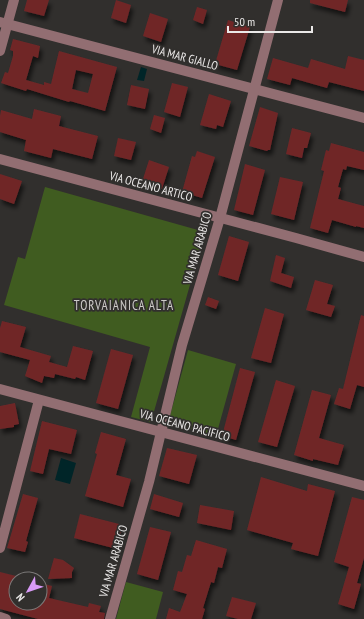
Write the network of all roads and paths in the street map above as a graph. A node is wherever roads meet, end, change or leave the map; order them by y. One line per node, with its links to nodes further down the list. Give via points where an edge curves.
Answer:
1 (14, 0): 3 (street)
2 (278, 0): 5 (street, VIA MAR ARABICO)
3 (4, 23): 4 (street); 5 (street, VIA MAR GIALLO)
4 (0, 51)
5 (254, 88): 6 (street, VIA MAR GIALLO); 8 (street, VIA MAR ARABICO)
6 (364, 118)
7 (0, 159): 8 (street, VIA OCEANO ARTICO)
8 (220, 218): 9 (street, VIA OCEANO ARTICO); 12 (street, VIA MAR ARABICO, via 182,345)
9 (364, 257)
10 (0, 390): 11 (street, VIA OCEANO PACIFICO)
11 (39, 400): 12 (street, VIA OCEANO PACIFICO); 14 (street)
12 (162, 431): 13 (street, VIA OCEANO PACIFICO); 17 (street, VIA MAR ARABICO)
13 (364, 486)
14 (0, 548)
15 (0, 617): 16 (street)
16 (6, 619)
17 (110, 619)

